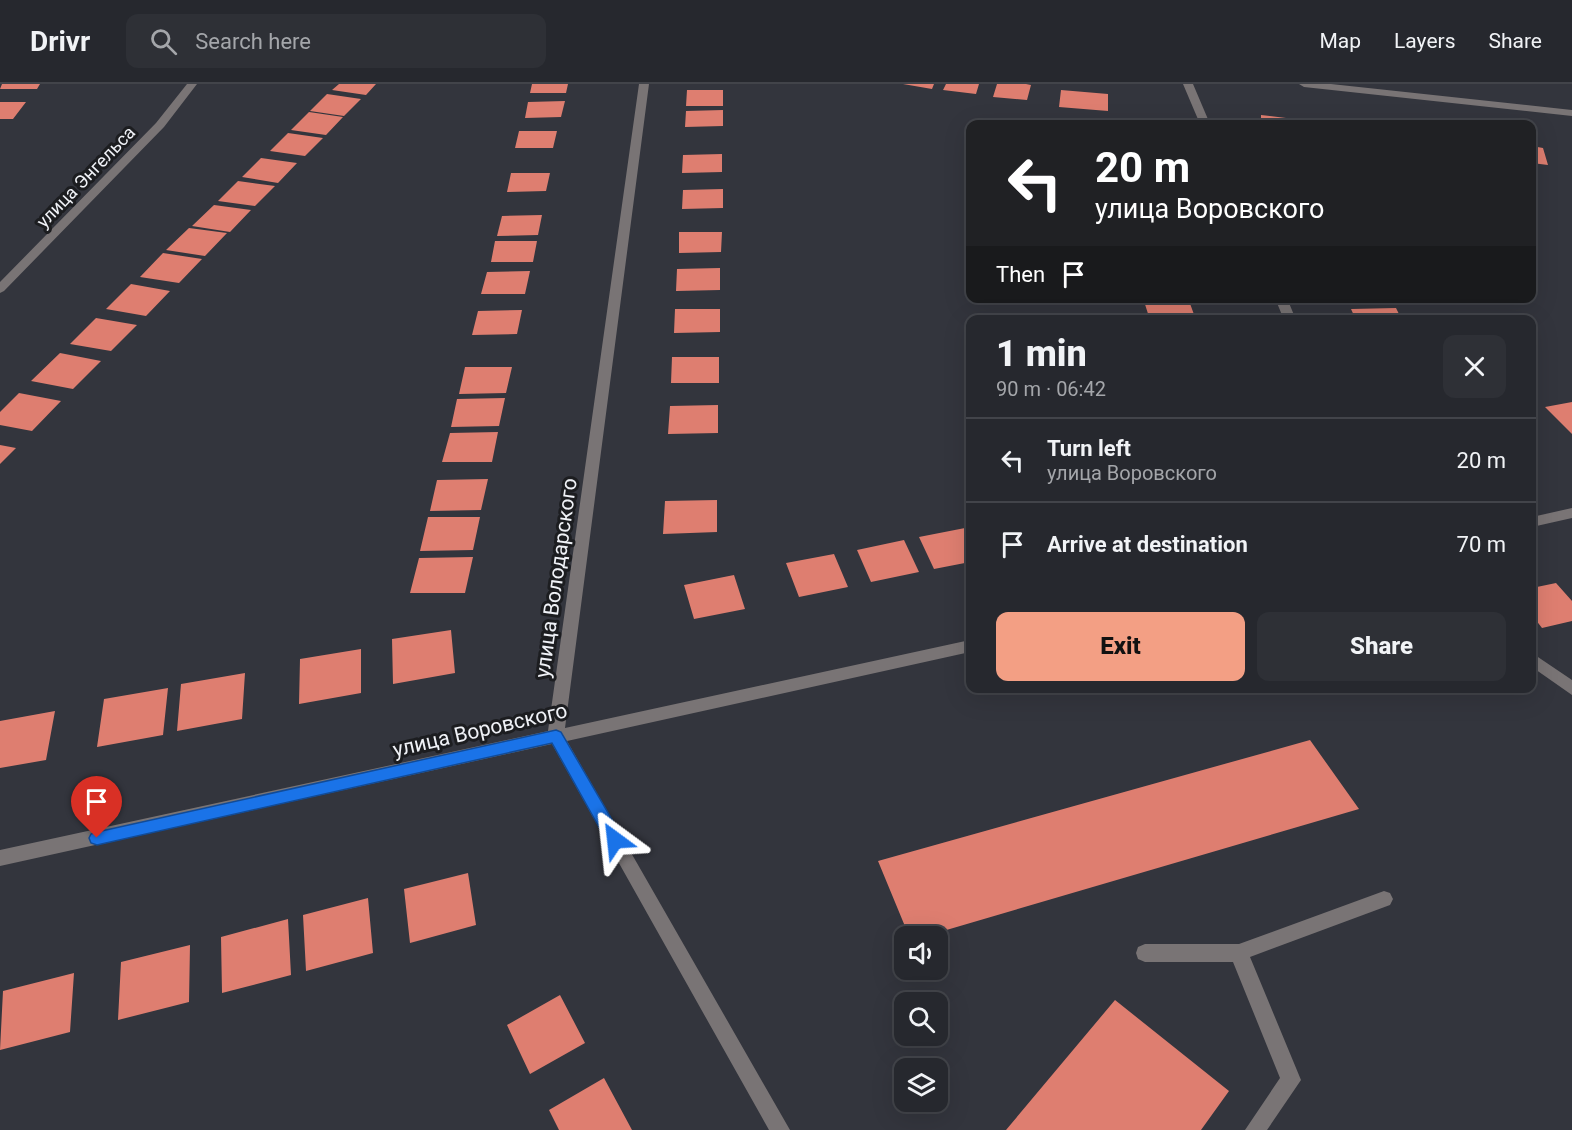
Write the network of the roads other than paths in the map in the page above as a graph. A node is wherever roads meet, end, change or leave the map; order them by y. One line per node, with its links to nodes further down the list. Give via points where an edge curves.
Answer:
1 (192, 84): 7 (street, улица Энгельса, via 160,125)
2 (644, 84): 13 (street, улица Володарского)
3 (1188, 84): 6 (street)
4 (1304, 84): 5 (street, via 1455,96)
5 (1572, 113)
6 (1203, 120)
7 (0, 289)
8 (1572, 513): 9 (street)
9 (1536, 521)
10 (966, 647): 13 (street, улица Воровского)
11 (1536, 662): 12 (street)
12 (1572, 689)
13 (556, 736): 14 (street, улица Воровского); 18 (street)
14 (0, 858)
15 (1383, 899): 17 (street)
16 (1145, 953): 17 (street)
17 (1239, 953): 19 (street, via 1291,1080)
18 (780, 1130)
19 (1255, 1130)

